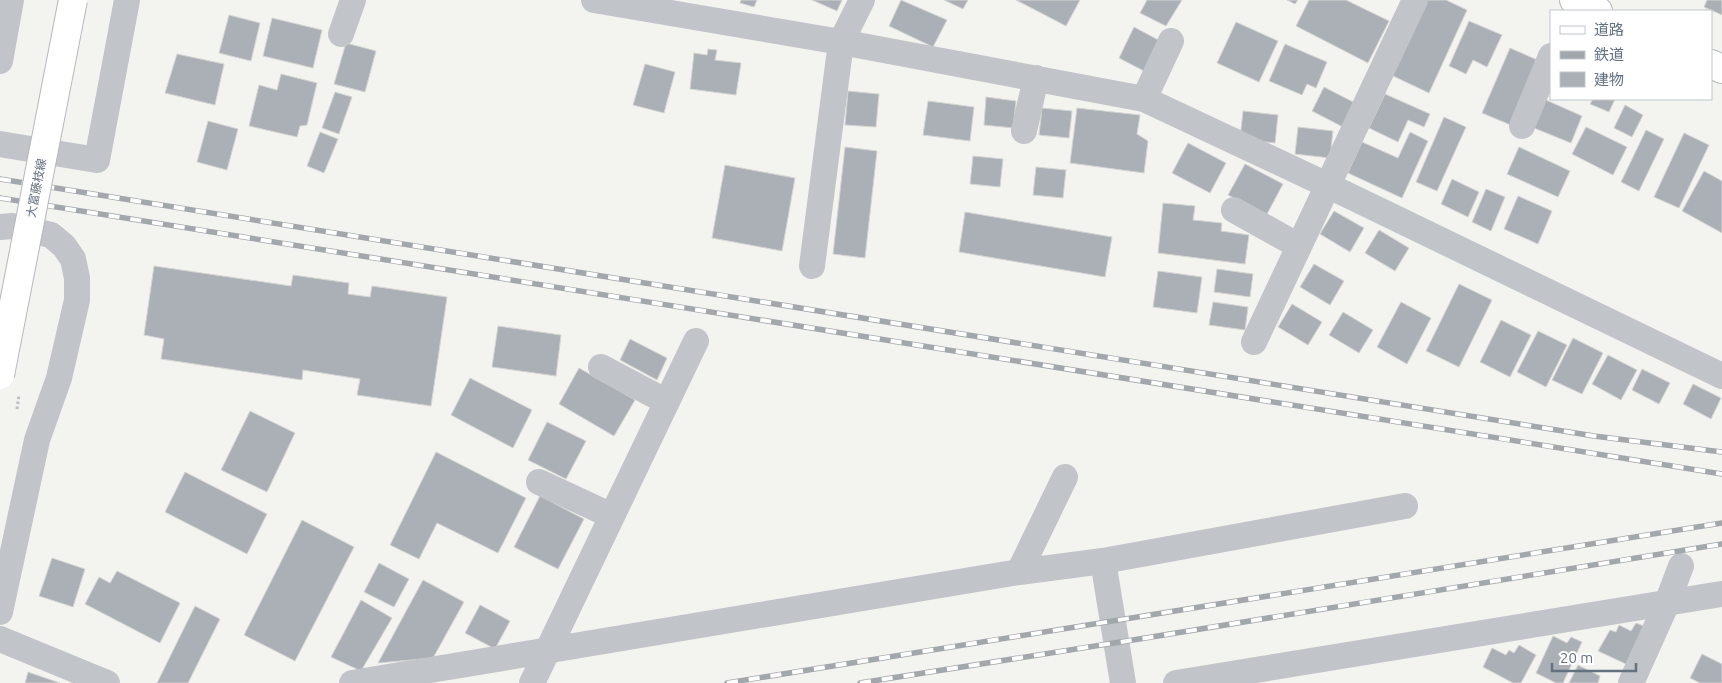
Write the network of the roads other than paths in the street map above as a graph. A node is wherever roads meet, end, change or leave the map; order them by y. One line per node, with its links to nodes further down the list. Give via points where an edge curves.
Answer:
1 (11, 0): 14 (street)
2 (73, 0): 28 (main road, 大富藤枝線, bridge)
3 (127, 0): 19 (street, via 97,160)
4 (353, 0): 10 (street)
5 (594, 0): 12 (street)
6 (862, 0): 12 (street)
7 (1415, 0): 20 (street)
8 (1574, 0): 9 (main road)
9 (1596, 10)
10 (340, 34)
11 (1171, 41): 16 (street)
12 (841, 42): 15 (street); 24 (street)
13 (1550, 58): 17 (street)
14 (0, 61)
15 (1036, 78): 16 (street); 18 (street)
16 (1144, 99): 20 (street)
17 (1522, 126)
18 (1024, 131)
19 (0, 144)
20 (1327, 185): 23 (street); 29 (street)
21 (1234, 210): 23 (street)
22 (0, 227): 40 (street, via 12,226 51,235 73,259 77,278 76,300 59,378 37,440)
23 (1299, 246): 26 (street)
24 (812, 266)
25 (696, 341): 30 (street)
26 (1254, 342)
27 (601, 367): 30 (street)
28 (0, 375)
29 (1722, 376)
30 (667, 402): 34 (street)
31 (1065, 478): 37 (street)
32 (539, 482): 34 (street)
33 (1405, 506): 35 (street)
34 (612, 516): 42 (street)
35 (1103, 561): 37 (street); 46 (street)
36 (1681, 566): 39 (street)
37 (1019, 572): 42 (street)
38 (1721, 594): 39 (street)
39 (1666, 603): 47 (street); 48 (street)
40 (0, 612)
41 (0, 639): 43 (street)
42 (546, 652): 44 (street); 45 (street)
43 (107, 683)
44 (352, 683)
45 (532, 683)
46 (1123, 683)
47 (1176, 683)
48 (1630, 683)

